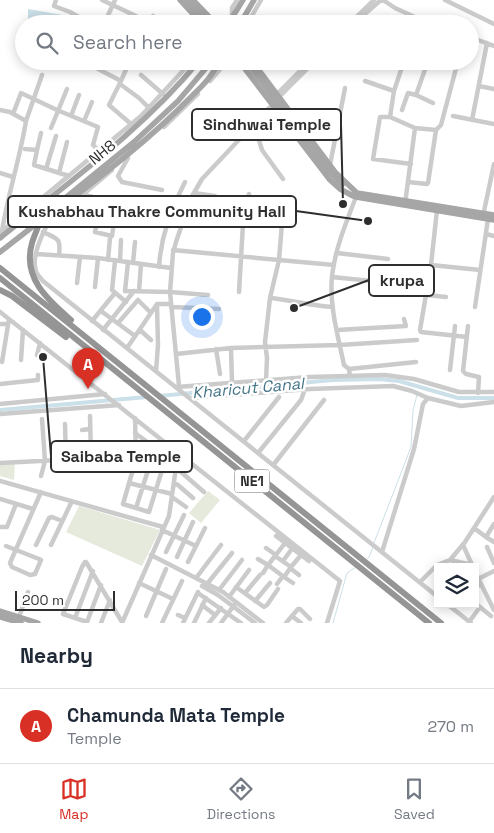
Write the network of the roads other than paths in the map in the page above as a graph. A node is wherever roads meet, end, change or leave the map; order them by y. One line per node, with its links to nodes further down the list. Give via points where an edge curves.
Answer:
1 (56, 0): 15 (street, via 54,6)
2 (102, 0): 14 (street)
3 (115, 0): 14 (street)
4 (180, 0): 18 (main road)
5 (187, 0): 19 (main road)
6 (195, 0): 20 (main road)
7 (237, 0): 21 (street)
8 (242, 0): 22 (main road)
9 (254, 0): 23 (main road)
10 (262, 0): 24 (street)
11 (374, 0): 25 (street)
12 (382, 0): 26 (street); 27 (street)
13 (445, 0): 28 (street)
14 (112, 5): 16 (street); 17 (street)
15 (75, 15)
16 (108, 15)
17 (134, 15)
18 (194, 15)
19 (201, 15)
20 (209, 15)
21 (232, 15)
22 (234, 15)
23 (245, 15)
24 (253, 15)
25 (358, 15)
26 (364, 15)
27 (407, 15)
28 (476, 15)
29 (479, 17): 30 (street)
30 (494, 24)
31 (479, 40): 32 (street)
32 (487, 43): 33 (street); 53 (street)
33 (494, 46)
34 (98, 70): 52 (street)
35 (126, 70): 52 (street)
36 (184, 70): 58 (street)
37 (191, 70): 85 (main road, NH8)
38 (204, 70): 116 (main road, NH8, via 178,101 58,204)
39 (217, 70): 116 (main road, via 182,106)
40 (218, 70): 90 (street, via 185,108)
41 (246, 70): 65 (main road)
42 (253, 70): 106 (main road, bridge, via 329,170)
43 (258, 70): 60 (main road)
44 (302, 70): 60 (street)
45 (305, 70): 60 (street)
46 (401, 70): 57 (street)
47 (425, 70): 61 (street)
48 (456, 70): 82 (street, via 441,125)
49 (141, 74): 58 (street)
50 (42, 76): 62 (street)
51 (364, 81): 57 (street)
52 (120, 83): 66 (street); 77 (street, via 109,104)
53 (479, 86): 56 (street); 75 (street)
54 (345, 88): 93 (street)
55 (67, 89): 68 (street)
56 (494, 90)
57 (394, 91): 73 (street)
58 (163, 94): 66 (street)
59 (79, 95): 71 (street)
60 (277, 96): 65 (street); 93 (main road)
61 (416, 96): 64 (street); 69 (street, via 408,93)
62 (33, 98): 68 (street); 70 (street, via 22,93); 74 (street)
63 (92, 102): 76 (street)
64 (433, 103)
65 (272, 106): 78 (street); 106 (main road, via 330,180 340,189)
66 (149, 108): 77 (street)
67 (0, 110): 70 (street)
68 (57, 110): 71 (street); 80 (street)
69 (402, 110)
70 (13, 114): 74 (street)
71 (70, 116): 76 (street)
72 (453, 116): 75 (street)
73 (390, 118): 81 (street); 91 (street, via 380,117 373,159)
74 (26, 120): 98 (street)
75 (472, 120): 79 (street)
76 (84, 121): 89 (street, via 98,127 93,145)
77 (131, 124): 85 (street)
78 (254, 124): 99 (street, via 262,150); 103 (street, via 202,179)
79 (494, 124)
80 (51, 128)
81 (415, 128): 82 (street); 91 (street)
82 (436, 130): 101 (street, via 428,183)
83 (42, 133): 88 (street)
84 (56, 136): 94 (street)
85 (122, 136): 89 (street); 118 (main road, NH8)
86 (67, 142): 96 (street)
87 (25, 149): 88 (street)
88 (37, 150): 94 (street, via 34,165)
89 (99, 152): 97 (street)
90 (128, 158): 102 (street, via 118,176 122,182); 105 (street)
91 (411, 164): 101 (street)
92 (494, 164): 115 (street)
93 (330, 165): 106 (main road)
94 (46, 169): 96 (street)
95 (0, 173): 98 (street)
96 (58, 173): 97 (street)
97 (69, 176): 118 (street)
98 (13, 177): 111 (street)
99 (283, 178)
100 (185, 182): 140 (street, via 165,228)
101 (408, 182): 112 (street)
102 (162, 190)
103 (194, 192): 107 (street); 124 (street)
104 (249, 194): 129 (street)
105 (84, 195): 109 (street); 116 (street)
106 (355, 195): 112 (main road); 126 (street)
107 (216, 196)
108 (0, 199): 111 (street)
109 (102, 199): 109 (street, via 117,203 112,236 95,232)
110 (284, 199): 134 (street)
111 (7, 200): 118 (street)
112 (405, 203): 113 (main road)
113 (437, 208): 115 (main road); 138 (street)
114 (494, 215): 115 (main road)
115 (487, 217): 119 (street)
116 (44, 222): 117 (street); 125 (main road, NH8); 186 (highway, via 32,244 30,258 37,286)
117 (43, 232): 127 (street); 128 (street, via 60,243)
118 (0, 234)
119 (486, 234): 120 (street); 143 (street)
120 (494, 236)
121 (110, 238): 133 (street)
122 (121, 240): 135 (street)
123 (135, 242): 136 (street)
124 (174, 250): 129 (street); 142 (street)
125 (0, 252)
126 (337, 253): 132 (street); 139 (street)
127 (36, 254): 128 (street); 169 (street, via 36,272 43,281)
128 (59, 256): 130 (street)
129 (240, 256): 134 (street); 152 (street)
130 (80, 257): 131 (street); 146 (street)
131 (98, 258): 133 (street); 148 (street)
132 (388, 259)
133 (108, 260): 135 (street)
134 (279, 260): 139 (street); 157 (street)
135 (118, 261): 136 (street); 153 (street, via 112,290)
136 (130, 263): 137 (street); 150 (street, via 125,291)
137 (142, 264): 140 (street); 150 (street)
138 (432, 264): 143 (street); 155 (street)
139 (334, 265): 144 (street)
140 (159, 267): 142 (street)
141 (0, 268): 186 (highway)
142 (171, 268): 151 (street)
143 (480, 270): 162 (street)
144 (332, 277): 147 (street); 161 (street)
145 (0, 278): 196 (highway)
146 (77, 283)
147 (401, 284)
148 (95, 287)
149 (0, 290): 196 (highway)
150 (137, 291): 151 (street); 158 (street)
151 (170, 292): 154 (street); 160 (street)
152 (239, 292)
153 (115, 293): 158 (street); 164 (street)
154 (208, 295)
155 (427, 295): 156 (street); 180 (street, via 420,331)
156 (446, 297)
157 (270, 298): 161 (street); 187 (street)
158 (126, 302): 167 (street)
159 (157, 304): 160 (street); 166 (street); 199 (street)
160 (171, 306): 163 (street); 191 (street)
161 (333, 307): 178 (street)
162 (475, 307)
163 (219, 309)
164 (100, 311): 167 (street); 169 (street)
165 (0, 312): 170 (street)
166 (151, 313): 171 (street, via 138,300); 177 (street)
167 (112, 318): 171 (street); 176 (street)
168 (404, 319): 178 (street, via 406,326)
169 (92, 321): 176 (street)
170 (8, 322): 172 (street); 175 (street); 194 (street)
171 (118, 323): 179 (street)
172 (0, 324)
173 (455, 326): 180 (street)
174 (468, 326): 181 (street)
175 (23, 330): 184 (street); 193 (street)
176 (103, 330): 188 (street)
177 (140, 330): 179 (street); 182 (street)
178 (337, 330): 185 (street)
179 (135, 336): 188 (street)
180 (454, 336): 181 (street); 198 (street)
181 (467, 337): 210 (street, via 463,371 479,377)
182 (151, 340)
183 (416, 340): 185 (street)
184 (40, 344): 192 (street); 212 (street)
185 (340, 345): 187 (street); 197 (street, via 344,365)
186 (98, 347): 368 (highway, NE1)
187 (265, 347): 189 (street); 204 (street)
188 (127, 348): 199 (street)
189 (231, 348): 190 (street); 205 (street)
190 (216, 349): 191 (street); 200 (street)
191 (176, 354): 207 (street)
192 (37, 355)
193 (21, 360)
194 (2, 362)
195 (416, 362): 197 (street)
196 (106, 364): 367 (highway, NE1)
197 (349, 369): 202 (street)
198 (450, 370)
199 (156, 372): 207 (street)
200 (220, 374)
201 (38, 375): 206 (street, via 38,380)
202 (350, 376): 203 (street, via 385,375); 204 (street)
203 (414, 379): 209 (street); 210 (street, via 458,392)
204 (266, 380): 205 (street)
205 (232, 383): 207 (street)
206 (0, 384)
207 (177, 387): 213 (street)
208 (305, 389): 209 (street, via 393,386); 213 (street); 230 (street, via 301,400)
209 (412, 391): 215 (street)
210 (478, 392): 211 (street)
211 (494, 392)
212 (105, 394): 218 (street); 219 (street)
213 (191, 398): 228 (street)
214 (280, 398): 228 (street)
215 (428, 398): 217 (street, via 461,406); 284 (street, via 423,404 414,449)
216 (324, 400): 238 (street)
217 (494, 402)
218 (0, 404)
219 (119, 406): 220 (street); 222 (street)
220 (0, 414)
221 (90, 416): 225 (street)
222 (135, 418): 227 (street); 231 (street)
223 (42, 419): 235 (street)
224 (65, 424): 234 (street)
225 (90, 429): 226 (street); 233 (street)
226 (82, 430)
227 (135, 433): 229 (street); 229 (street, via 146,441)
228 (244, 441): 230 (street)
229 (136, 443): 232 (street)
230 (258, 453): 238 (street)
231 (178, 454): 232 (street); 241 (street); 279 (street)
232 (136, 456): 233 (street)
233 (91, 458): 234 (street)
234 (66, 460): 235 (street)
235 (45, 461): 236 (street); 242 (street)
236 (0, 463)
237 (150, 464): 246 (street)
238 (274, 464): 284 (street)
239 (134, 466): 244 (street)
240 (163, 468): 247 (street)
241 (176, 470): 245 (street); 249 (street)
242 (41, 476)
243 (0, 481): 248 (street)
244 (129, 483): 246 (street); 258 (street, via 123,504)
245 (174, 483): 250 (street); 252 (street)
246 (143, 486): 247 (street); 258 (street)
247 (156, 490): 250 (street); 258 (street, via 149,512)
248 (41, 492): 254 (street); 257 (street)
249 (204, 492)
250 (172, 495): 256 (street); 266 (street)
251 (494, 497): 265 (street)
252 (193, 498)
253 (0, 499): 255 (street)
254 (72, 501): 260 (street); 266 (street)
255 (16, 504): 257 (street); 263 (street, via 7,527)
256 (186, 507)
257 (33, 510): 282 (street)
258 (139, 511)
259 (184, 515): 267 (street)
260 (62, 522): 273 (street, via 49,518); 274 (street)
261 (193, 522): 270 (street)
262 (494, 524): 269 (street)
263 (0, 527)
264 (205, 528): 277 (street)
265 (474, 528): 269 (street); 275 (street)
266 (163, 529): 267 (street); 286 (street)
267 (174, 536): 270 (street); 283 (street)
268 (276, 536): 272 (street)
269 (486, 536): 271 (street)
270 (184, 540): 277 (street); 289 (street)
271 (494, 542)
272 (285, 543): 279 (street); 287 (street)
273 (36, 545)
274 (51, 545)
275 (463, 545): 292 (street); 297 (street)
276 (6, 546): 282 (street)
277 (196, 546): 295 (street)
278 (221, 546): 308 (street)
279 (294, 547): 288 (street); 293 (street); 366 (street, via 340,581)
280 (266, 548): 287 (street)
281 (487, 548): 298 (street)
282 (15, 550): 282 (street, via 10,565 30,575 35,574 41,560)
283 (166, 552)
284 (382, 552): 313 (street)
285 (232, 553): 316 (street)
286 (151, 555): 308 (street); 315 (street)
287 (276, 555): 293 (street); 299 (street)
288 (300, 555): 294 (street); 300 (street)
289 (177, 557)
290 (258, 559): 299 (street)
291 (242, 560): 322 (street)
292 (450, 560): 296 (street); 302 (street)
293 (283, 561): 300 (street)
294 (309, 561)
295 (188, 562)
296 (461, 563)
297 (471, 563)
298 (494, 563)
299 (268, 565): 307 (street); 323 (street)
300 (291, 568): 306 (street); 307 (street)
301 (166, 569): 319 (street)
302 (432, 569): 313 (street)
303 (249, 570): 318 (street)
304 (93, 571): 317 (street); 347 (street); 347 (street, via 85,562 64,610 63,614)
305 (494, 571): 309 (street)
306 (299, 575)
307 (284, 576): 314 (street); 330 (street, via 265,607)
308 (196, 578): 316 (street)
309 (479, 578)
310 (182, 581): 328 (street)
311 (479, 581): 338 (street)
312 (270, 582): 330 (street)
313 (420, 582): 324 (street)
314 (293, 583)
315 (139, 584): 319 (street); 357 (street)
316 (204, 584): 321 (street); 322 (street)
317 (101, 585): 329 (street); 355 (street)
318 (236, 587): 323 (street); 325 (street)
319 (156, 591): 328 (street); 344 (street)
320 (28, 592): 349 (street)
321 (198, 593): 327 (street); 331 (street)
322 (218, 593): 325 (street); 332 (street); 333 (street)
323 (245, 593): 330 (street)
324 (434, 593)
325 (229, 597): 333 (street)
326 (187, 598): 331 (street)
327 (206, 598): 332 (street); 334 (street)
328 (174, 599): 358 (street)
329 (110, 600): 356 (street); 357 (street)
330 (255, 601)
331 (194, 602): 351 (street)
332 (212, 602): 336 (street)
333 (235, 604): 340 (street); 350 (street)
334 (202, 605): 342 (street); 359 (street)
335 (480, 607): 346 (street); 353 (street)
336 (220, 608): 340 (street); 342 (street)
337 (452, 608): 353 (street)
338 (494, 610)
339 (0, 611): 349 (main road)
340 (228, 613): 352 (street); 361 (street)
341 (178, 615): 351 (street)
342 (215, 615): 360 (street)
343 (0, 616): 349 (main road)
344 (146, 616)
345 (292, 616): 348 (street, via 300,609); 364 (street); 365 (street)
346 (491, 616)
347 (74, 618): 355 (street)
348 (310, 619)
349 (20, 620): 354 (main road)
350 (252, 620): 363 (street)
351 (184, 621)
352 (234, 621): 362 (street)
353 (470, 622)
354 (38, 623)
355 (88, 623)
356 (101, 623)
357 (122, 623)
358 (162, 623)
359 (194, 623)
360 (210, 623)
361 (221, 623)
362 (242, 623)
363 (262, 623)
364 (286, 623)
365 (301, 623)
366 (328, 623)
367 (429, 623)
368 (441, 623)

